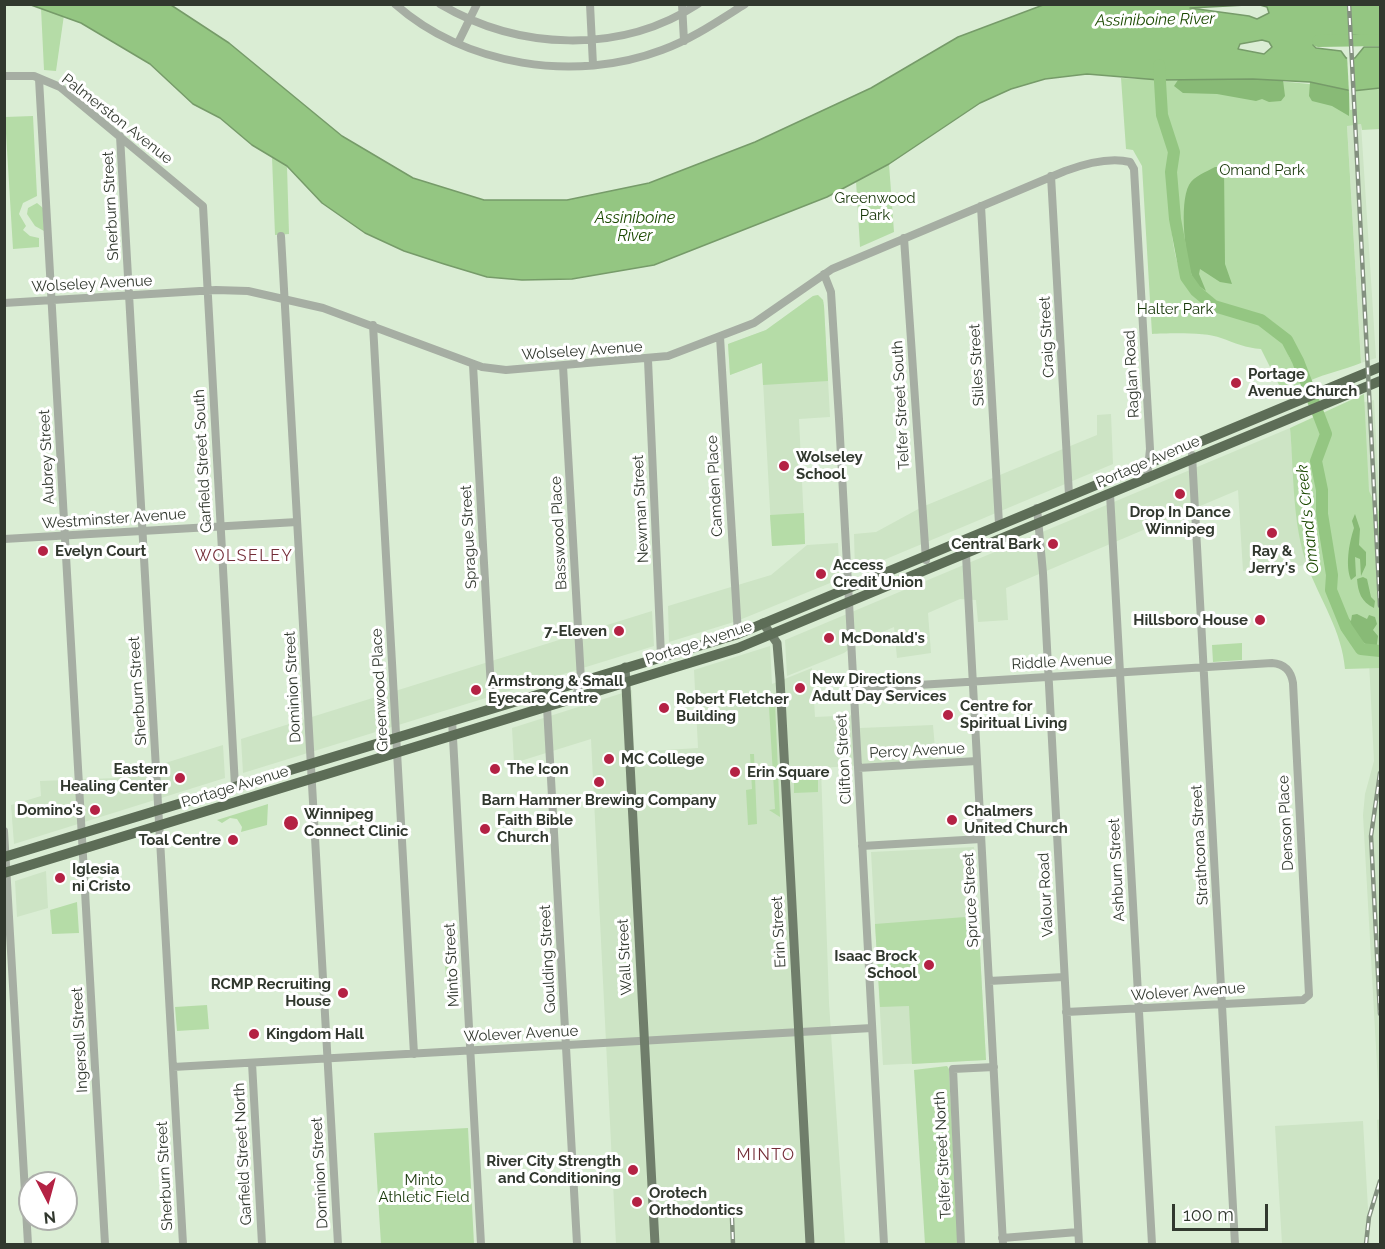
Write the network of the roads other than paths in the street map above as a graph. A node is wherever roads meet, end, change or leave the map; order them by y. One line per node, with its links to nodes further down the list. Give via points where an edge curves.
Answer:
1 (395, 4): 12 (street, via 431,30)
2 (440, 4): 9 (street)
3 (477, 4): 9 (street)
4 (590, 4): 10 (street)
5 (682, 4): 8 (street)
6 (698, 4): 8 (street)
7 (746, 4): 11 (street)
8 (682, 14): 10 (street, via 637,31); 11 (street)
9 (470, 20): 10 (street, via 544,39); 12 (street)
10 (592, 40): 13 (street)
11 (684, 41): 13 (street, via 639,58)
12 (458, 43): 13 (street, via 512,62)
13 (593, 65)
14 (4, 76): 15 (street, Palmerston Avenue)
15 (39, 78): 16 (street, Palmerston Avenue, via 60,87); 27 (street, Aubrey Street)
16 (120, 136): 19 (street, Palmerston Avenue); 25 (street, Sherburn Street)
17 (1130, 162): 18 (street, Wolseley Avenue, via 1088,164); 38 (street, Raglan Road, via 1134,169 1140,251)
18 (1051, 176): 20 (street, Wolseley Avenue); 41 (street, Craig Street)
19 (203, 206): 24 (street, Garfield Street South)
20 (981, 206): 22 (street, Wolseley Avenue); 45 (street, Stiles Street)
21 (281, 237): 26 (street, Dominion Street)
22 (904, 238): 23 (street, Wolseley Avenue); 50 (street, Telfer Street South)
23 (824, 274): 30 (street, Wolseley Avenue, via 761,320); 53 (street, Clifton Street, via 831,292)
24 (207, 291): 25 (street, Wolseley Avenue); 26 (street, Wolseley Avenue, via 248,291); 46 (street, Garfield Street South)
25 (129, 295): 27 (street, Wolseley Avenue); 47 (street, Sherburn Street)
26 (285, 299): 29 (street, Wolseley Avenue); 43 (street, Dominion Street)
27 (53, 300): 28 (street, Wolseley Avenue); 48 (street, Aubrey Street)
28 (4, 303)
29 (373, 325): 32 (street, Wolseley Avenue); 73 (street, Greenwood Place)
30 (720, 337): 31 (street, Wolseley Avenue); 56 (street, Camden Place)
31 (648, 360): 33 (street, Wolseley Avenue); 58 (street, Newman Street)
32 (473, 365): 33 (street, Wolseley Avenue, via 506,369); 69 (street, Sprague Street)
33 (563, 366): 64 (street, Basswood Place)
34 (1380, 367): 36 (highway, Portage Avenue)
35 (1380, 381): 37 (highway, Portage Avenue)
36 (1191, 445): 37 (street, Strathcona Street); 38 (highway, Portage Avenue)
37 (1192, 459): 39 (highway, Portage Avenue); 61 (street, Strathcona Street)
38 (1148, 462): 39 (street, Raglan Road); 41 (highway, Portage Avenue)
39 (1147, 479): 40 (highway, Portage Avenue)
40 (1110, 494): 44 (highway, Portage Avenue); 62 (street, Ashburn Street)
41 (1069, 495): 42 (highway, Portage Avenue)
42 (1037, 508): 44 (street, Valour Road); 45 (highway, Portage Avenue)
43 (297, 522): 46 (street, Westminster Avenue); 76 (street, Dominion Street)
44 (1039, 523): 51 (highway, Portage Avenue); 63 (street, Valour Road)
45 (999, 524): 50 (highway, Portage Avenue)
46 (220, 526): 47 (street, Westminster Avenue); 79 (street, Garfield Street South)
47 (142, 531): 48 (street, Westminster Avenue); 80 (street, Sherburn Street)
48 (65, 536): 49 (street, Westminster Avenue); 83 (street, Aubrey Street)
49 (4, 539)
50 (925, 555): 52 (street, Telfer Street South); 53 (highway, Portage Avenue)
51 (966, 555): 52 (highway, Portage Avenue); 66 (street, Spruce Street)
52 (928, 570): 54 (highway, Portage Avenue)
53 (848, 588): 54 (street, Clifton Street); 55 (highway, Portage Avenue)
54 (848, 603): 57 (highway, Portage Avenue); 67 (street, Clifton Street)
55 (763, 623): 56 (highway, Portage Avenue); 57 (main road)
56 (738, 634): 58 (highway, Portage Avenue)
57 (773, 634): 65 (highway, Portage Avenue); 96 (main road, Erin Street, via 780,679)
58 (661, 656): 60 (highway, Portage Avenue)
59 (1272, 663): 61 (street, Riddle Avenue); 91 (street, Denson Place, via 1286,668 1292,679)
60 (625, 667): 64 (highway, Portage Avenue); 65 (main road, Wall Street)
61 (1205, 667): 62 (street, Riddle Avenue); 92 (street, Strathcona Street)
62 (1120, 672): 63 (street, Riddle Avenue); 93 (street, Ashburn Street)
63 (1047, 676): 66 (street, Riddle Avenue); 89 (street, Valour Road)
64 (581, 680): 68 (street, Basswood Place); 69 (highway, Portage Avenue)
65 (625, 682): 68 (highway, Portage Avenue); 97 (main road, Wall Street)
66 (974, 682): 67 (street, Riddle Avenue); 75 (street, Spruce Street)
67 (854, 689): 77 (street, Clifton Street)
68 (575, 699): 70 (highway, Portage Avenue)
69 (492, 707): 71 (highway, Portage Avenue)
70 (547, 707): 72 (highway, Portage Avenue); 98 (street, Goulding Street)
71 (452, 720): 72 (street, Minto Street); 73 (highway, Portage Avenue)
72 (452, 736): 74 (highway, Portage Avenue); 99 (street, Minto Street)
73 (396, 738): 74 (street, Greenwood Place); 76 (highway, Portage Avenue)
74 (397, 753): 78 (highway, Portage Avenue); 100 (street, Greenwood Place)
75 (977, 761): 77 (street, Percy Avenue); 84 (street, Spruce Street)
76 (312, 764): 78 (street, Dominion Street); 79 (highway, Portage Avenue)
77 (858, 768): 85 (street, Clifton Street)
78 (312, 779): 81 (highway, Portage Avenue); 101 (street, Dominion Street)
79 (235, 786): 80 (highway, Portage Avenue)
80 (159, 809): 81 (street, Sherburn Street); 83 (highway, Portage Avenue)
81 (160, 825): 86 (highway, Portage Avenue); 103 (street, Sherburn Street)
82 (4, 831): 87 (street)
83 (82, 833): 86 (street, Ingersoll Street); 87 (highway, Portage Avenue)
84 (981, 839): 85 (street); 90 (street, Spruce Street)
85 (862, 846): 95 (street, Clifton Street)
86 (84, 849): 88 (highway, Portage Avenue); 108 (street, Ingersoll Street)
87 (5, 857): 88 (street)
88 (6, 873): 107 (street)
89 (1064, 977): 90 (street); 94 (street, Valour Road)
90 (989, 981): 104 (street, Spruce Street)
91 (1309, 995): 92 (street, Wolever Avenue, via 1303,1000)
92 (1221, 1003): 93 (street, Wolever Avenue); 120 (street, Strathcona Street)
93 (1138, 1008): 94 (street, Wolever Avenue); 119 (street, Ashburn Street)
94 (1066, 1012): 105 (street, Valour Road)
95 (872, 1028): 96 (street, Wolever Avenue); 116 (street, Clifton Street)
96 (799, 1032): 97 (street, Wolever Avenue); 115 (main road, Erin Street)
97 (644, 1041): 98 (street, Wolever Avenue); 114 (main road, Wall Street)
98 (566, 1045): 99 (street, Wolever Avenue); 113 (street, Goulding Street)
99 (471, 1050): 100 (street, Wolever Avenue); 112 (street, Minto Street)
100 (414, 1054): 101 (street, Wolever Avenue)
101 (327, 1059): 102 (street, Wolever Avenue); 111 (street, Dominion Street)
102 (252, 1063): 103 (street, Wolever Avenue); 110 (street, Garfield Street North)
103 (172, 1067): 109 (street, Sherburn Street)
104 (994, 1067): 106 (street, Spruce Street); 117 (street, Telfer Street North, via 953,1069)
105 (1078, 1232): 106 (street); 118 (street, Valour Road)
106 (1003, 1241)
107 (28, 1245)
108 (105, 1245)
109 (183, 1245)
110 (262, 1245)
111 (338, 1245)
112 (481, 1245)
113 (577, 1245)
114 (655, 1245)
115 (810, 1245)
116 (884, 1245)
117 (961, 1245)
118 (1079, 1245)
119 (1152, 1245)
120 (1235, 1245)

